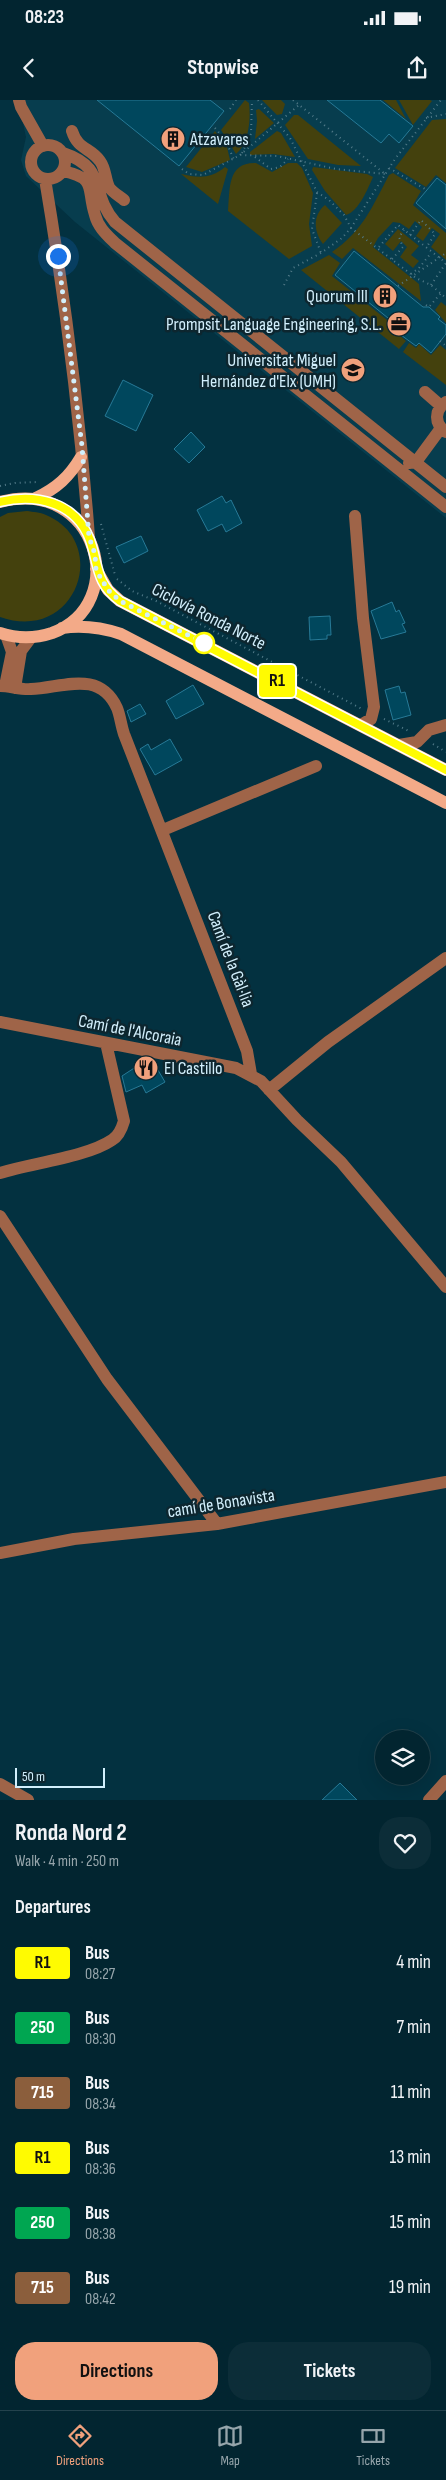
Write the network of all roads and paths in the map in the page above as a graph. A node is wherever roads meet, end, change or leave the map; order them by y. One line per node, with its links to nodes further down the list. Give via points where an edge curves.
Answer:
1 (19, 100): 14 (street)
2 (236, 100): 8 (path)
3 (252, 100): 16 (path, via 251,134)
4 (258, 100): 11 (path)
5 (293, 100): 7 (path)
6 (441, 100): 10 (path)
7 (299, 105): 11 (path); 24 (path)
8 (230, 109)
9 (446, 114): 10 (path)
10 (426, 118): 21 (path)
11 (279, 122): 16 (path); 20 (path)
12 (215, 128): 19 (path, via 226,141)
13 (72, 131): 28 (street, via 78,144 101,162 110,188)
14 (43, 146): 15 (street, via 54,146); 25 (street, via 34,152 31,163 36,173)
15 (63, 153): 23 (street); 54 (street, via 84,161 89,167 102,203 114,222)
16 (240, 155): 17 (path); 19 (path)
17 (255, 157): 18 (path); 18 (path, via 271,169 280,167)
18 (288, 159): 20 (path)
19 (234, 160): 22 (path, via 203,175 189,174)
20 (304, 162): 24 (path); 27 (path)
21 (389, 168): 24 (path); 26 (path)
22 (182, 169)
23 (63, 171): 25 (street); 53 (street, via 81,175 87,180 95,216 115,243)
24 (385, 174): 29 (path)
25 (45, 179): 52 (street, via 61,275)
26 (426, 190)
27 (318, 192): 29 (path, via 344,215); 35 (path, via 312,229)
28 (124, 200)
29 (351, 228): 32 (path); 35 (path)
30 (404, 230): 31 (path); 32 (path, via 398,225); 38 (path, via 399,236 403,247)
31 (410, 235): 33 (path); 33 (path, via 421,220 435,234)
32 (378, 247): 38 (path)
33 (426, 248): 34 (path)
34 (432, 252): 37 (path); 40 (path)
35 (321, 253): 41 (path, via 293,268)
36 (446, 253): 37 (path)
37 (439, 258): 39 (path); 40 (path)
38 (392, 259): 40 (path)
39 (446, 263): 42 (path)
40 (412, 275): 42 (path); 43 (path)
41 (284, 285)
42 (431, 285): 44 (path)
43 (398, 286)
44 (441, 293): 45 (path); 46 (path, via 428,307)
45 (446, 296)
46 (426, 305)
47 (440, 341): 48 (path)
48 (446, 346)
49 (425, 392): 50 (street)
50 (443, 404): 51 (street, via 437,420)
51 (444, 430): 54 (street)
52 (82, 457): 57 (main road, via 58,486); 62 (street)
53 (389, 461): 54 (street); 56 (street)
54 (416, 462): 55 (street); 56 (street, via 417,472)
55 (446, 487)
56 (434, 497): 59 (street)
57 (36, 498): 58 (main road); 62 (main road, via 56,504 70,513)
58 (0, 502)
59 (446, 507)
60 (355, 516): 68 (street, via 374,707)
61 (100, 520): 68 (path, Ciclovía Ronda Norte, via 116,578 122,584)
62 (89, 537): 63 (main road)
63 (96, 570): 64 (main road, via 90,598 81,612); 69 (main road, via 108,590 120,601)
64 (62, 628): 66 (main road); 76 (main road, via 96,627 121,634)
65 (3, 634): 66 (main road); 67 (street, via 12,652)
66 (30, 639): 67 (street, via 21,651)
67 (7, 686): 77 (street, Camí de la Gàl·lia, via 30,689 78,682 92,684 106,693 117,708 124,734)
68 (372, 714): 69 (street, via 371,719); 71 (path, Ciclovía Ronda Norte)
69 (361, 725): 72 (main road)
70 (446, 725): 71 (street, via 429,730)
71 (422, 737): 72 (street, via 417,742); 73 (path, Ciclovía Ronda Norte)
72 (399, 745): 75 (main road)
73 (446, 752)
74 (316, 766): 77 (street)
75 (446, 770)
76 (446, 803)
77 (163, 830): 81 (street, Camí de la Gàl·lia, via 247,1051)
78 (446, 958): 82 (street, via 328,1042)
79 (0, 1022): 80 (street, Camí de l'Alcoraia)
80 (106, 1043): 81 (street, Camí de l'Alcoraia, via 236,1068); 83 (street, via 124,1121 114,1140 87,1152)
81 (252, 1074): 82 (street)
82 (269, 1090): 85 (street, via 342,1162)
83 (0, 1173)
84 (0, 1216): 87 (street, via 107,1379)
85 (446, 1287)
86 (446, 1482): 87 (street, camí de Bonavista)
87 (216, 1524): 88 (street, camí de Bonavista, via 74,1539)
88 (0, 1553)
89 (446, 1781): 92 (street)
90 (0, 1784): 91 (street)
91 (28, 1800)
92 (429, 1800)

